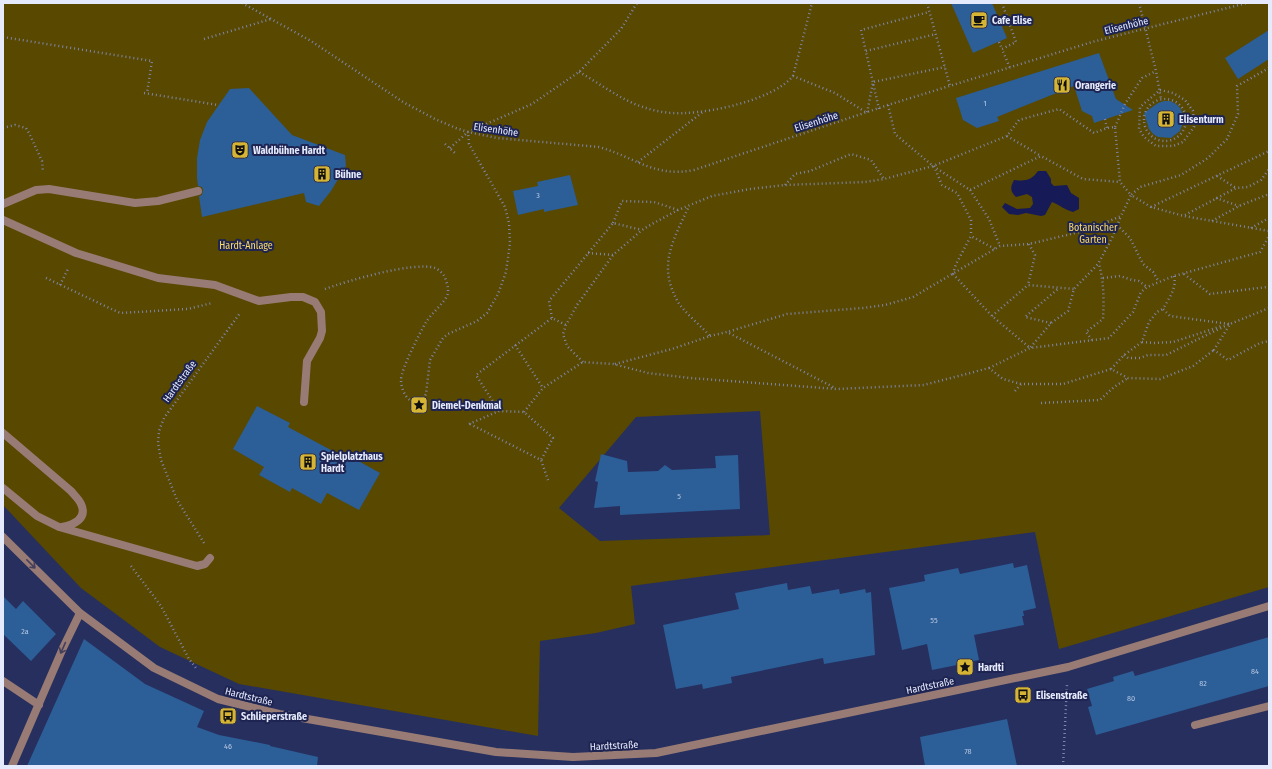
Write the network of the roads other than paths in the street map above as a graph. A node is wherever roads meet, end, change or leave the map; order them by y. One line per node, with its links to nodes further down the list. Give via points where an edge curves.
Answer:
1 (198, 191): 2 (street, via 158,201 135,203 43,189)
2 (3, 204)
3 (3, 220): 4 (street, via 76,253 158,278 215,285 259,301 302,297 315,302 321,312 322,331 308,361)
4 (304, 402)
5 (3, 434): 7 (street, via 71,491 81,504 81,516 76,523)
6 (3, 488): 7 (street, via 37,516)
7 (59, 527): 9 (street, via 198,566 206,564)
8 (3, 537): 11 (street, Hardtstraße, one-way to 11)
9 (210, 558)
10 (1269, 606): 11 (street, Hardtstraße, via 1068,667 656,753 565,756 496,752 279,714 218,699 154,668)
11 (80, 613): 13 (street, one-way to 13)
12 (3, 681): 13 (street)
13 (39, 705): 16 (street)
14 (1269, 706): 15 (street)
15 (1195, 725)
16 (12, 766)

